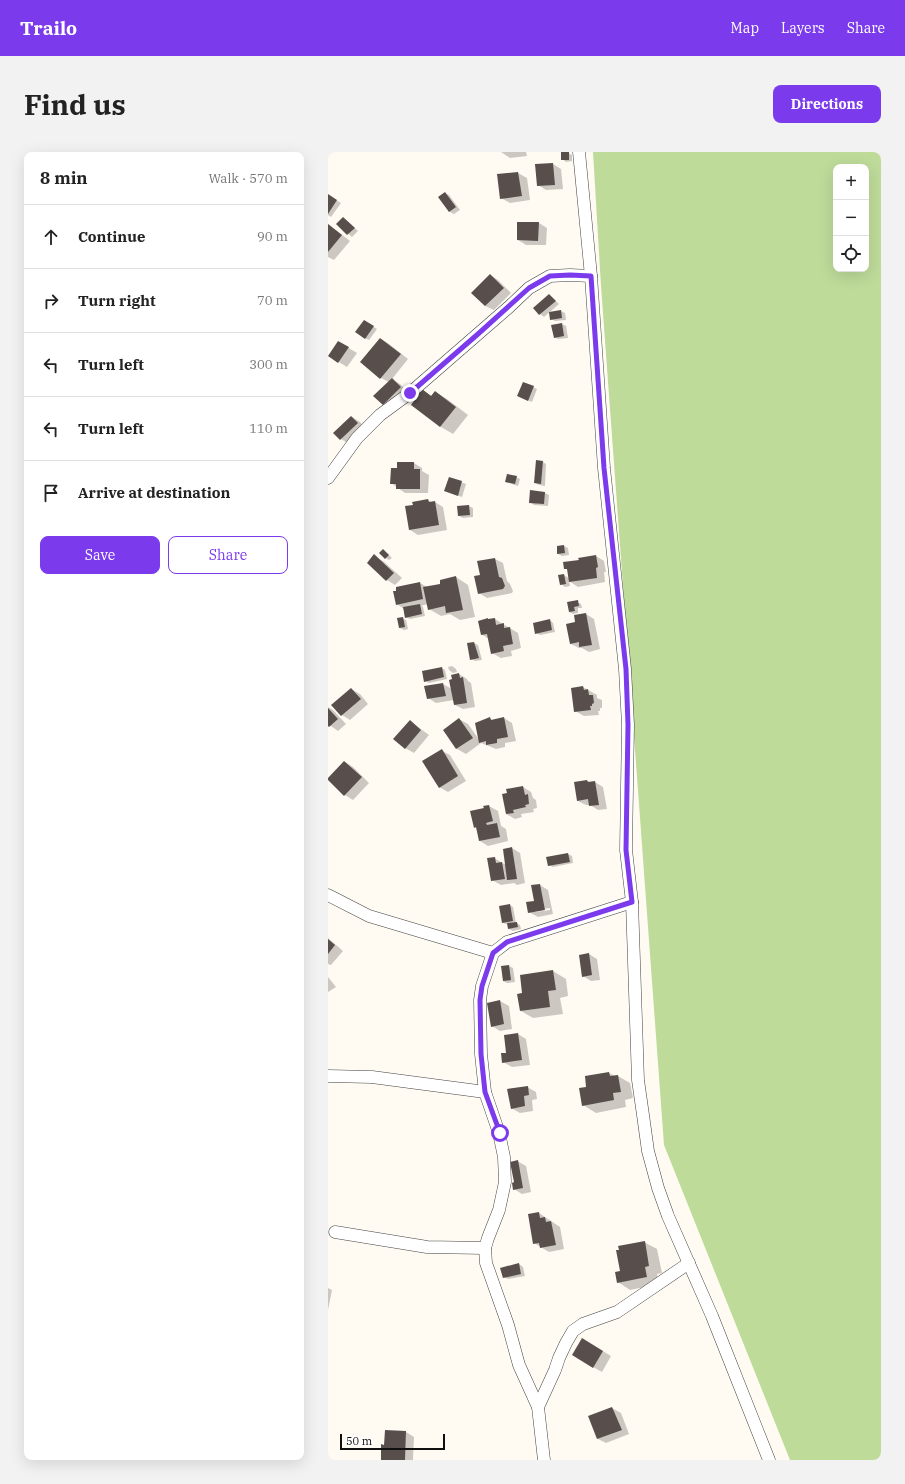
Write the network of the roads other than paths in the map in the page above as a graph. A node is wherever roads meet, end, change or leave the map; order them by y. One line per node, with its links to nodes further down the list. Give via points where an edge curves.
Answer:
1 (579, 152): 2 (street)
2 (591, 276): 3 (street, via 550,276 529,288 410,393 380,415 357,438); 5 (street, via 604,468 626,669 626,850)
3 (328, 478)
4 (328, 896): 6 (street, via 369,916)
5 (632, 902): 6 (street, via 507,942); 11 (street, via 638,1080 648,1151 668,1216)
6 (493, 953): 8 (street, via 480,1000)
7 (328, 1076): 8 (street, via 372,1077)
8 (485, 1092): 10 (street, via 500,1133 505,1182 499,1210)
9 (335, 1232): 10 (street, via 427,1247)
10 (485, 1248): 12 (street, via 486,1263 508,1325 519,1366)
11 (689, 1263): 12 (street, via 617,1312 583,1324 573,1331 558,1358); 14 (street)
12 (538, 1407): 13 (street)
13 (544, 1460)
14 (770, 1460)

